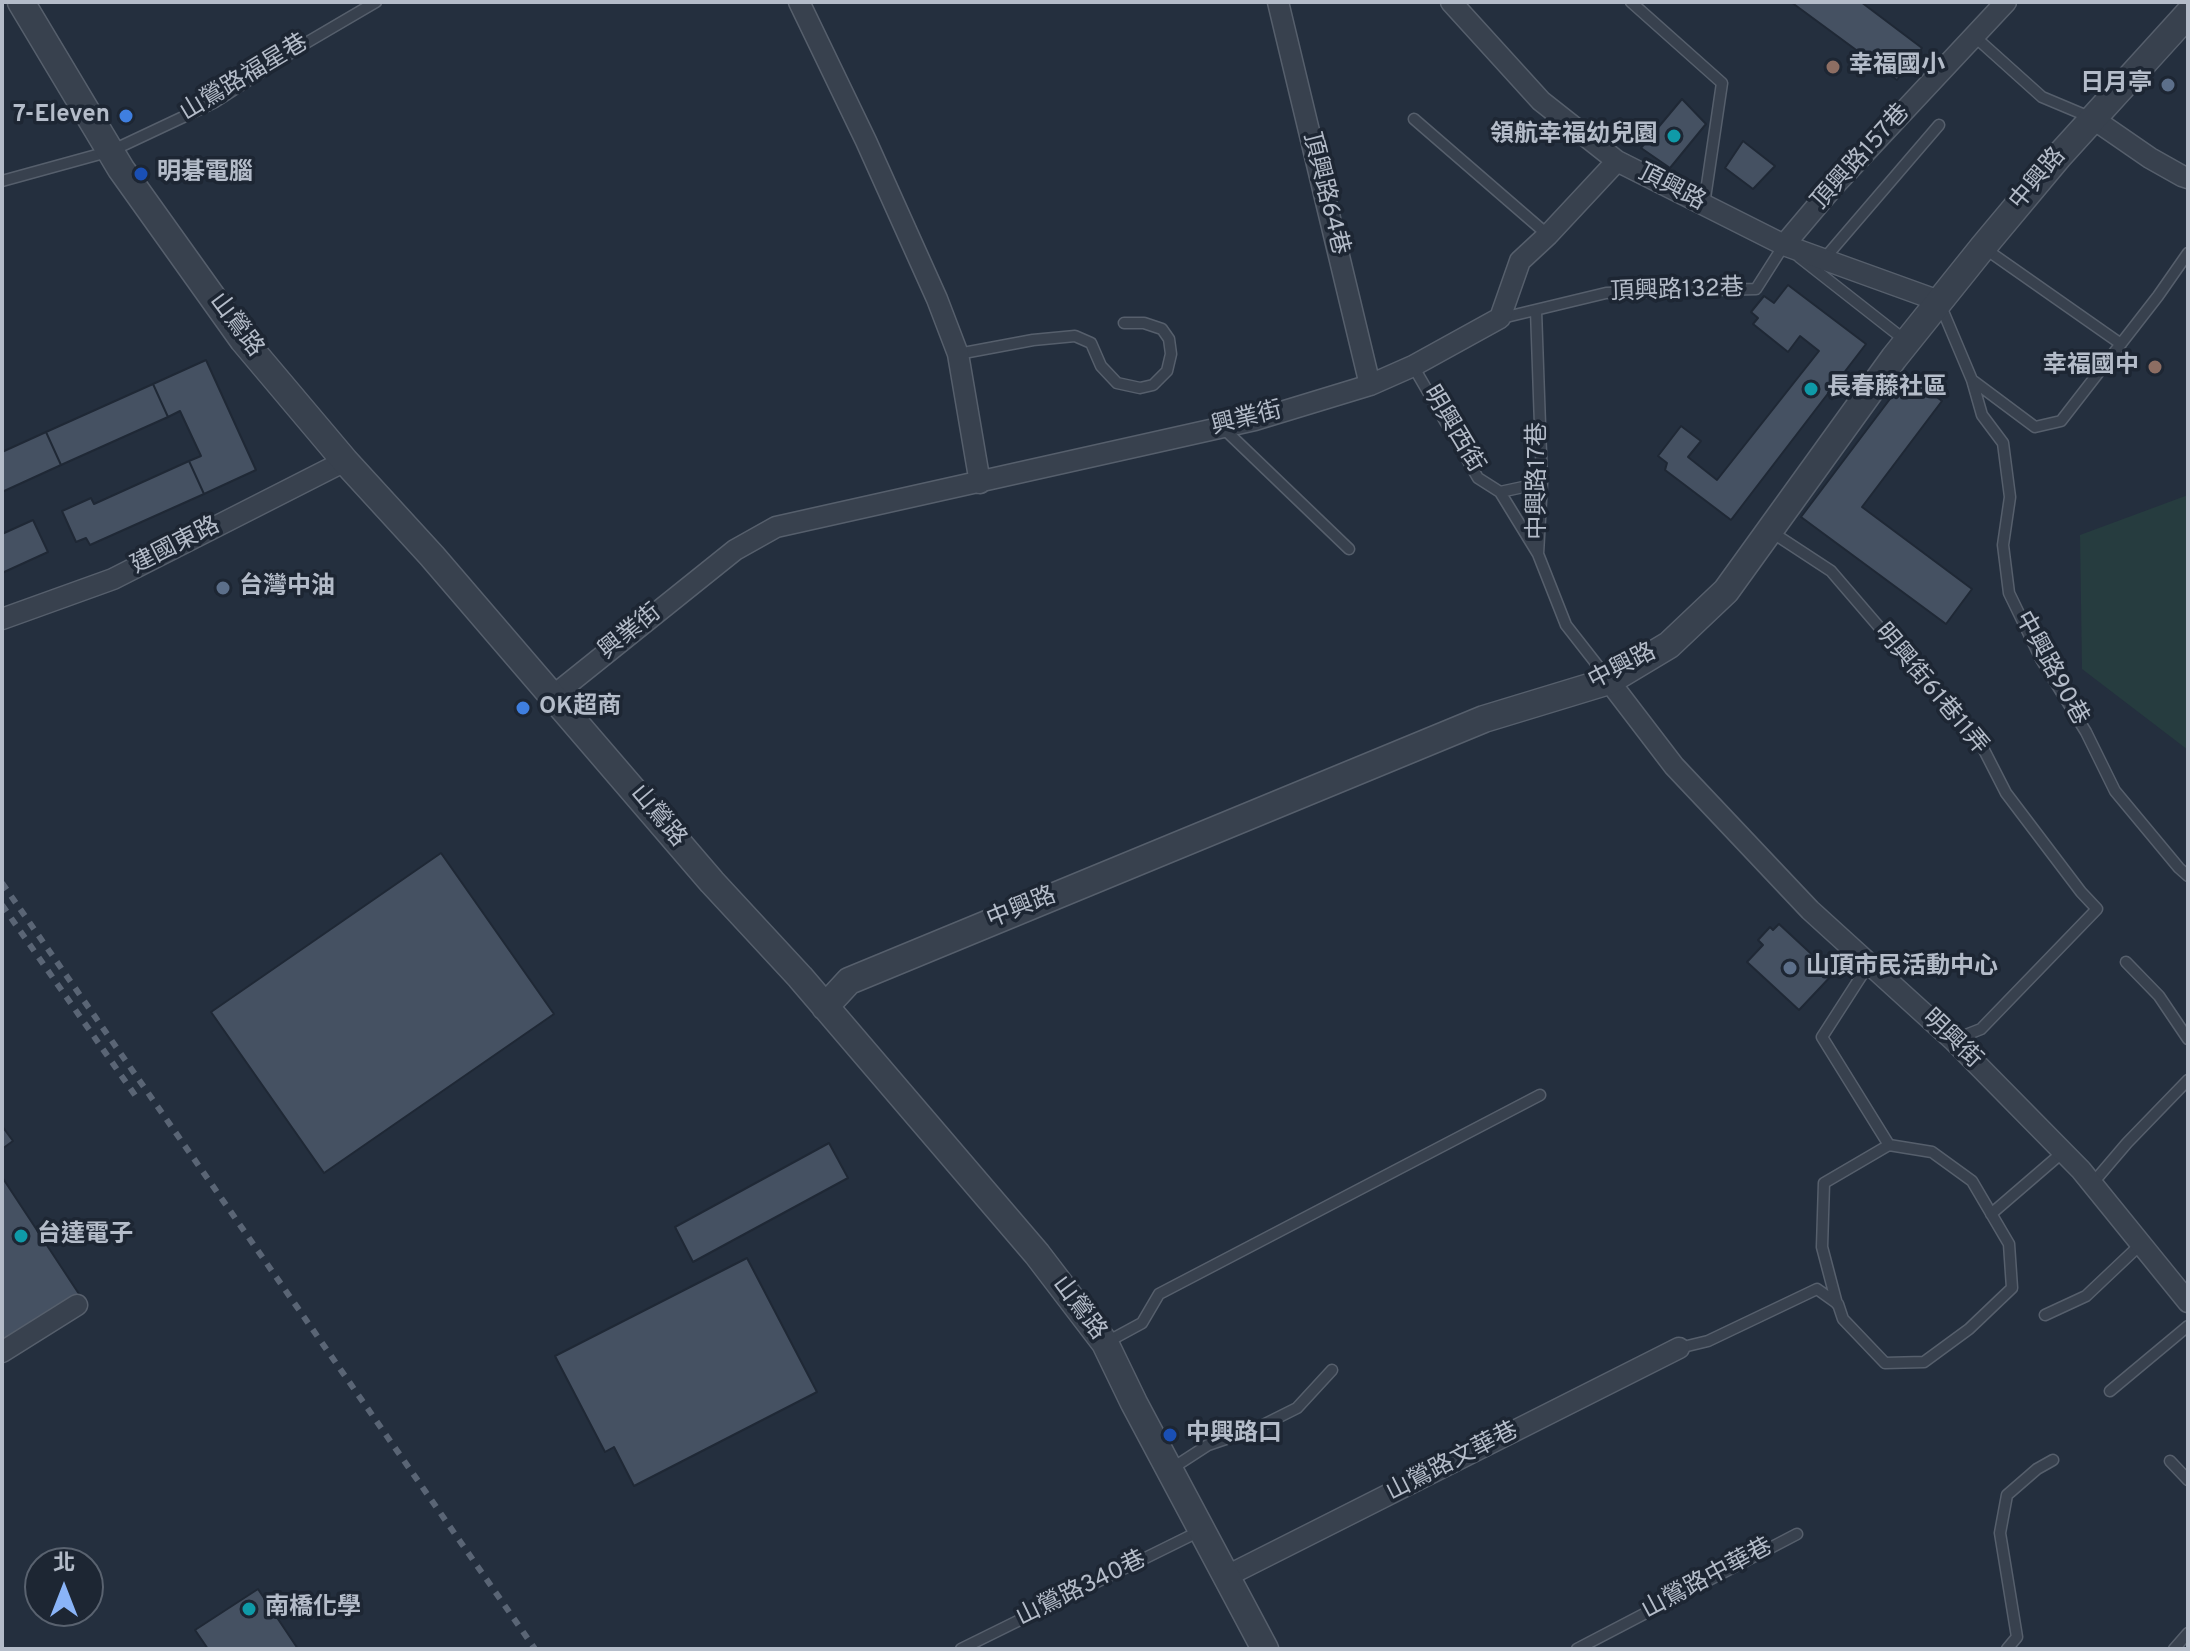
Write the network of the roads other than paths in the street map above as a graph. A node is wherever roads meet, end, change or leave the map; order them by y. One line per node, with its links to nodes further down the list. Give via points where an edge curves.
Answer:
1 (21, 2): 13 (street, 山鶯路)
2 (376, 2): 13 (lane, 山鶯路福星巷, via 215,102)
3 (799, 2): 29 (street)
4 (1278, 2): 32 (street, 頂興路64巷)
5 (1631, 2): 17 (lane, via 1722,83)
6 (2006, 2): 9 (street, 頂興路157巷)
7 (1461, 5): 14 (street, 頂興路, via 1541,101)
8 (2188, 14): 10 (street, 中興路)
9 (1974, 36): 10 (lane, via 2042,97); 19 (street, 頂興路157巷)
10 (2092, 118): 15 (street); 20 (street, 中興路)
11 (1414, 119): 18 (lane)
12 (1939, 125): 22 (lane)
13 (111, 151): 16 (lane, 山鶯路福星巷); 34 (street, 山鶯路, via 243,340)
14 (1617, 161): 17 (street, 頂興路); 18 (street)
15 (2188, 178)
16 (2, 181)
17 (1704, 205): 19 (street, 頂興路)
18 (1548, 235): 25 (street, via 1520,261)
19 (1784, 245): 22 (street, 頂興路); 24 (lane, 頂興路132巷, via 1756,289 1606,293); 27 (lane)
20 (1983, 247): 23 (street, 中興路); 28 (lane)
21 (2188, 253): 28 (lane)
22 (1824, 259): 23 (street, 頂興路)
23 (1939, 301): 27 (street, 中興路); 31 (lane, 中興路90巷)
24 (1536, 310): 25 (lane, 頂興路132巷); 36 (lane, 中興路17巷)
25 (1500, 318): 30 (street, 興業街)
26 (1124, 323): 29 (lane, via 1162,329 1169,339 1167,371 1153,385 1117,383 1101,366 1091,343 1075,336)
27 (1907, 342): 38 (street, 中興路)
28 (2121, 344): 31 (lane, via 2061,421 2035,427)
29 (958, 354): 35 (street)
30 (1413, 366): 32 (street, 興業街); 37 (lane, 明興西街, via 1478,478)
31 (1972, 380): 44 (lane, 中興路90巷, via 1982,415 2003,443 2010,497 2003,545 2009,593 2115,791)
32 (1370, 385): 33 (street, 興業街)
33 (1221, 426): 35 (street, 興業街); 39 (lane)
34 (345, 461): 41 (street, 建國東路, via 113,579); 43 (street, 山鶯路)
35 (980, 483): 43 (street, 興業街, via 776,527 735,550)
36 (1542, 483): 37 (lane, 明興西街); 40 (lane, 中興路17巷)
37 (1500, 492): 40 (lane)
38 (1769, 531): 42 (street, 中興路, via 1726,591 1669,645); 49 (lane, 明興街61巷11弄, via 1831,571 1983,748 2006,793 2097,909 1981,1029)
39 (1349, 549)
40 (1538, 554): 42 (lane, 中興路17巷, via 1566,625)
41 (2, 619)
42 (1609, 681): 46 (street, 明興街, via 1674,766 1810,910); 47 (street, 中興路, via 1484,719 974,928 849,981)
43 (553, 696): 47 (street, 山鶯路)
44 (2188, 876)
45 (2126, 962): 48 (lane, via 2159,996)
46 (1869, 964): 49 (street, 明興街); 52 (lane, via 1822,1037)
47 (825, 1007): 62 (street, 山鶯路, via 1037,1254)
48 (2188, 1039)
49 (1953, 1040): 53 (street, 明興街)
50 (2188, 1080): 54 (lane)
51 (1540, 1095): 62 (lane, via 1159,1294 1142,1323)
52 (1889, 1145): 55 (lane, via 1932,1152 1972,1181); 58 (lane, via 1824,1183 1822,1247)
53 (2063, 1152): 54 (street, 明興街); 55 (lane)
54 (2092, 1184): 56 (street, 明興街)
55 (1991, 1214): 58 (lane, via 2009,1244 2012,1288 1924,1362 1885,1363 1843,1319)
56 (2141, 1244): 57 (street, 明興街); 60 (lane, via 2086,1296)
57 (2188, 1302)
58 (1838, 1304): 63 (lane, via 1817,1289 1708,1341)
59 (77, 1305): 64 (street)
60 (2045, 1315)
61 (2188, 1326): 66 (lane)
62 (1105, 1343): 69 (street, 山鶯路)
63 (1679, 1348): 73 (street, 山鶯路文華巷)
64 (2, 1352)
65 (1332, 1370): 69 (lane, via 1297,1408 1208,1445)
66 (2110, 1391)
67 (2053, 1460): 78 (lane, via 2007,1495 2000,1533 2017,1637)
68 (2170, 1461): 70 (lane)
69 (1169, 1470): 71 (street, 山鶯路)
70 (2188, 1480)
71 (1202, 1531): 73 (street, 山鶯路); 75 (lane, 山鶯路340巷)
72 (1797, 1534): 77 (lane, 山鶯路中華巷)
73 (1227, 1576): 76 (street, 山鶯路)
74 (2188, 1633): 79 (lane)
75 (961, 1649)
76 (1265, 1649)
77 (1577, 1649)
78 (2007, 1649)
79 (2174, 1649)

